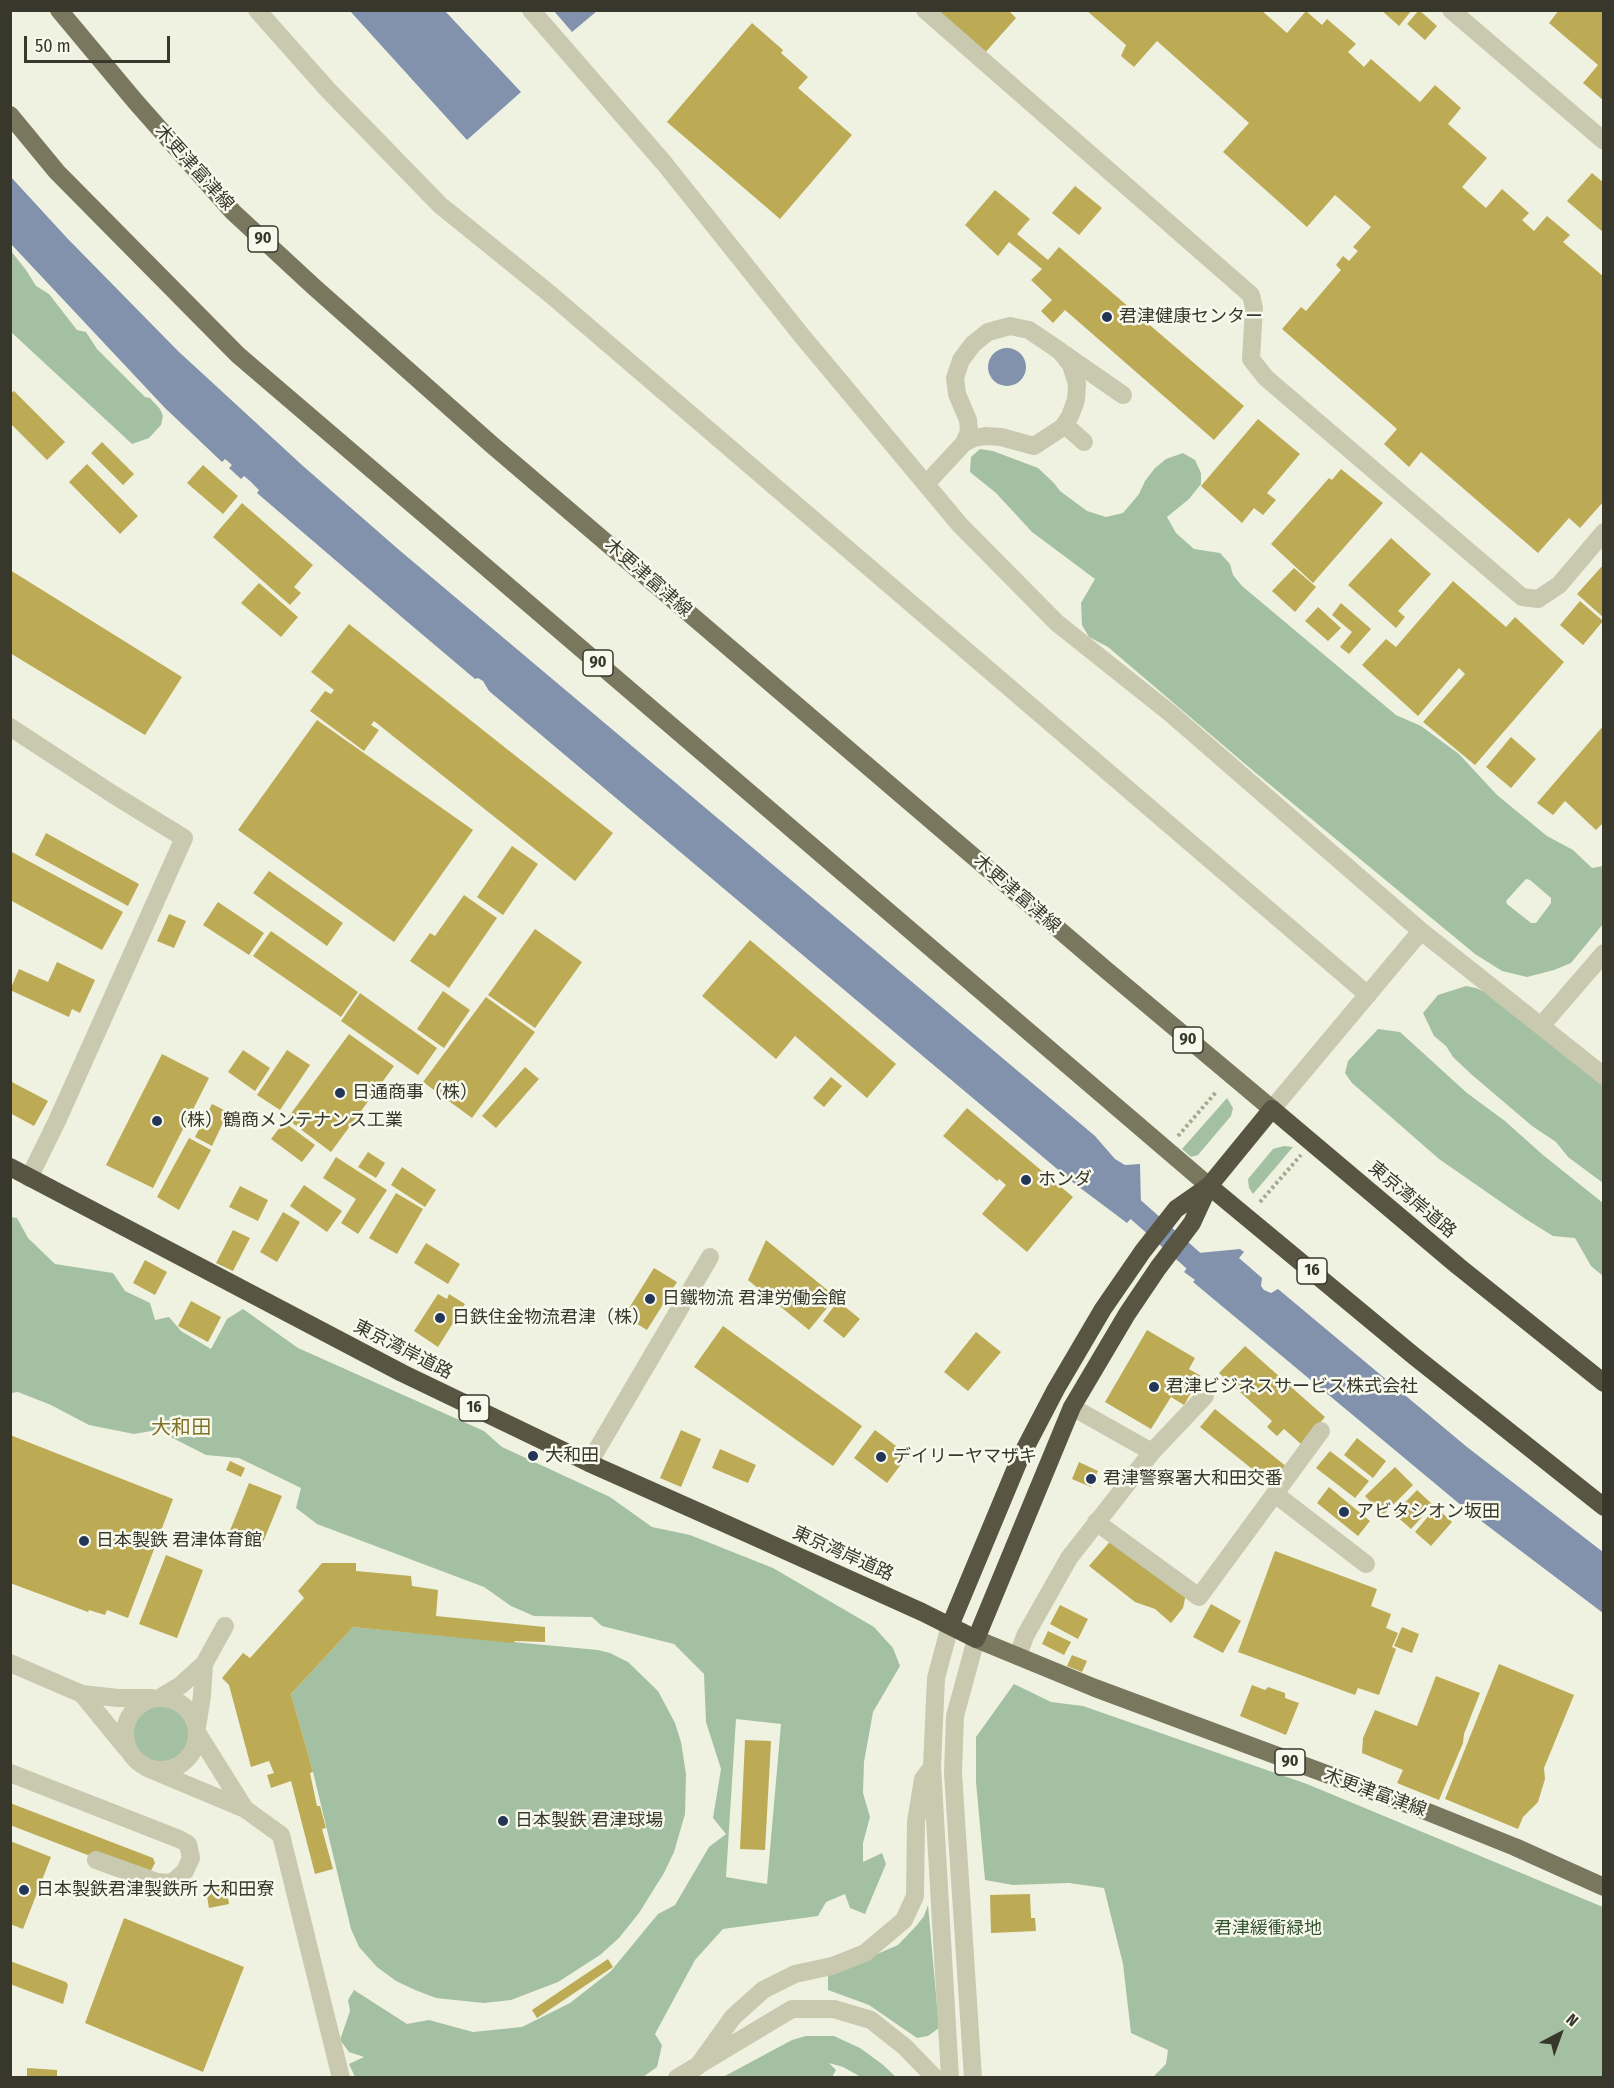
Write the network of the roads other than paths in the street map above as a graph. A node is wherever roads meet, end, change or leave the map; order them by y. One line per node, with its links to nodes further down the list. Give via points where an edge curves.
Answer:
1 (59, 10): 21 (main road, 木更津富津線 / 90, via 233,212 313,286 491,444)
2 (257, 10): 18 (street, via 440,205 550,294)
3 (531, 10): 13 (street, via 664,163 801,336)
4 (925, 10): 14 (street, via 1251,295 1251,359 1266,378 1522,597 1538,599 1559,585)
5 (1451, 10): 7 (street)
6 (10, 115): 24 (main road, 90, via 57,172 238,355)
7 (1604, 141)
8 (1060, 351): 9 (street); 10 (street, via 1071,365 1077,384 1076,400); 12 (street, via 1029,330 1010,326 988,332 973,344 961,360 955,378 968,420 969,432)
9 (1123, 395)
10 (1065, 425): 11 (street); 12 (street, via 1034,446 985,436)
11 (1084, 442)
12 (964, 443): 13 (street)
13 (926, 484): 16 (street, via 960,525 1057,622 1170,713)
14 (1604, 532)
15 (10, 727): 23 (street, via 184,838)
16 (1421, 931): 18 (street); 19 (street)
17 (1604, 953): 19 (street)
18 (1368, 995): 21 (street)
19 (1540, 1026): 20 (street)
20 (1604, 1076)
21 (1272, 1109): 24 (highway); 27 (highway, 東京湾岸道路)
22 (10, 1167): 23 (highway, 東京湾岸道路 / 16)
23 (29, 1178): 32 (highway, 東京湾岸道路 / 16, via 402,1373)
24 (1209, 1186): 25 (highway); 34 (highway, 16)
25 (1197, 1201): 29 (highway, via 1192,1223 1127,1314); 38 (highway, via 1176,1209 1103,1309 1020,1458)
26 (710, 1257): 32 (street)
27 (1604, 1383)
28 (1205, 1396): 31 (street)
29 (1072, 1407): 31 (street); 39 (highway)
30 (1321, 1431): 33 (street)
31 (1152, 1452): 35 (street)
32 (589, 1463): 38 (highway, 東京湾岸道路 / 16)
33 (1275, 1494): 35 (street, via 1199,1597); 36 (street)
34 (1604, 1507)
35 (1096, 1522): 40 (street, via 1069,1558 1025,1636)
36 (1366, 1564)
37 (225, 1626): 42 (street)
38 (950, 1626): 39 (highway, 東京湾岸道路 / 16); 47 (street, via 936,1677)
39 (976, 1639): 40 (main road, 木更津富津線 / 90); 58 (street, via 956,1716 953,1773)
40 (1018, 1656): 52 (main road, 木更津富津線 / 90, via 1418,1808)
41 (10, 1663): 43 (street)
42 (204, 1664): 44 (street, via 181,1685); 45 (street)
43 (82, 1694): 44 (street); 46 (street)
44 (157, 1698): 45 (street, via 177,1701 190,1712); 46 (street, via 139,1705 128,1717 124,1732)
45 (197, 1730): 48 (street, via 193,1751 181,1764 165,1770); 50 (street)
46 (127, 1748): 48 (street)
47 (932, 1766): 53 (street, via 923,1779 916,1821 915,1896 904,1920 865,1953 795,1974 763,1990 733,2017); 57 (street)
48 (147, 1768): 50 (street)
49 (10, 1773): 51 (street, via 179,1839 188,1845 191,1858 185,1871 172,1883 157,1882)
50 (245, 1809): 54 (street, via 281,1835)
51 (96, 1860)
52 (1604, 1887)
53 (697, 2067): 55 (street); 56 (street, via 792,2009 834,2009 871,2020)
54 (341, 2078)
55 (677, 2078)
56 (935, 2078)
57 (950, 2078)
58 (973, 2078)

